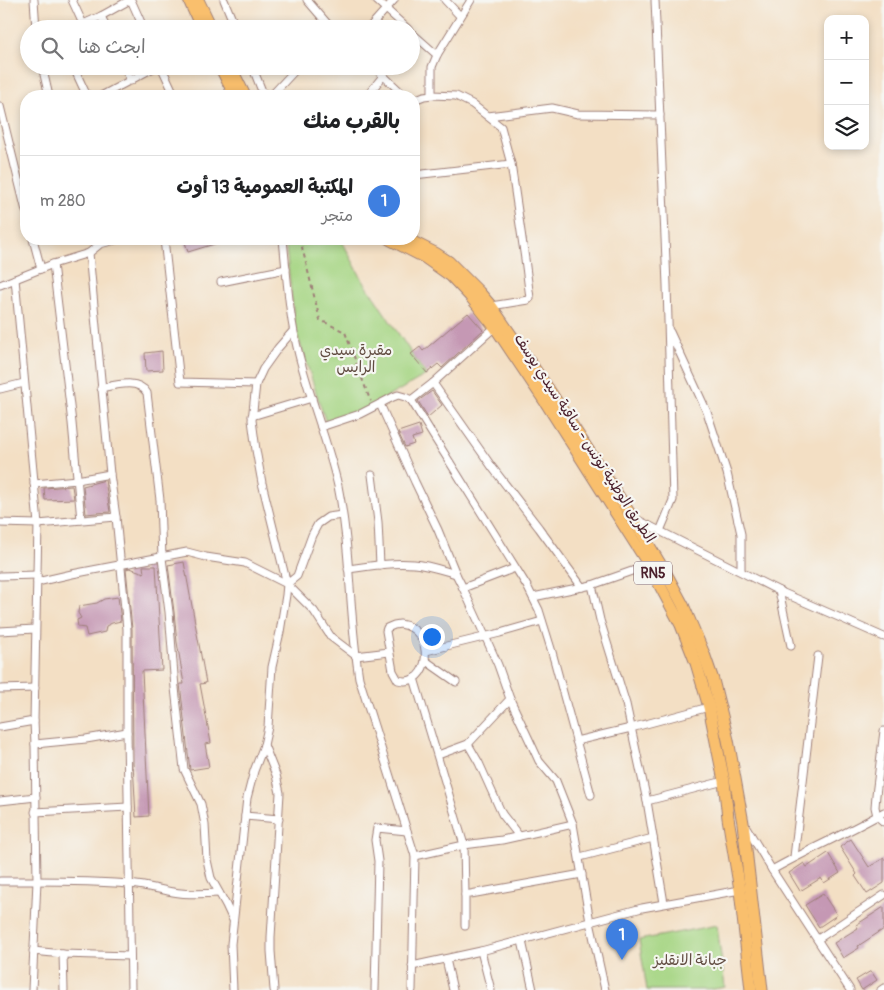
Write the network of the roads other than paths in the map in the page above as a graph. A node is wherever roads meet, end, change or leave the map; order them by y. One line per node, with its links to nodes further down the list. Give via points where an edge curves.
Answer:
1 (34, 0): 16 (street)
2 (72, 0): 17 (street)
3 (130, 0): 14 (street); 20 (street)
4 (189, 0): 21 (main road)
5 (198, 0): 22 (main road)
6 (224, 0): 23 (street)
7 (307, 0): 24 (street)
8 (376, 0): 13 (street)
9 (394, 0): 13 (street)
10 (445, 0): 15 (street)
11 (471, 0): 15 (street)
12 (655, 0): 53 (street)
13 (386, 9): 25 (street); 26 (street)
14 (101, 16): 18 (street); 19 (street)
15 (460, 16): 28 (street)
16 (35, 20)
17 (81, 20)
18 (92, 20)
19 (103, 20)
20 (140, 20)
21 (198, 20)
22 (208, 20)
23 (233, 20)
24 (324, 20)
25 (376, 20)
26 (398, 20)
27 (420, 40): 28 (street)
28 (437, 55): 50 (street, via 432,66)
29 (44, 75): 40 (street)
30 (77, 75): 41 (street)
31 (128, 75): 39 (street)
32 (141, 75): 39 (street)
33 (165, 75): 43 (street)
34 (224, 75): 44 (main road)
35 (234, 75): 45 (main road)
36 (256, 75): 46 (street)
37 (291, 75): 47 (street)
38 (383, 76): 48 (street); 49 (street)
39 (131, 81): 42 (street)
40 (48, 90)
41 (84, 90)
42 (114, 90)
43 (171, 90)
44 (231, 90)
45 (242, 90)
46 (262, 90)
47 (277, 90)
48 (371, 90)
49 (398, 90)
50 (432, 95): 51 (street); 54 (street, via 456,96)
51 (420, 98)
52 (0, 106): 57 (street)
53 (660, 115): 54 (street, via 578,114 552,108); 73 (street)
54 (488, 116): 55 (street, via 501,127)
55 (511, 164): 56 (street); 71 (street, via 530,298)
56 (420, 174)
57 (20, 187)
58 (34, 245): 66 (street)
59 (96, 245): 64 (street)
60 (165, 245): 77 (street, via 180,382)
61 (284, 245): 67 (street)
62 (401, 245): 72 (main road, الطريق الوطنية تونس - ساقية سيدي يوسف / RN5, via 451,276)
63 (419, 245): 71 (main road, الطريق الوطنية تونس - ساقية سيدي يوسف / RN5, via 449,262)
64 (89, 254): 65 (street); 78 (street)
65 (53, 264): 66 (street); 87 (street)
66 (40, 269): 68 (street)
67 (286, 269): 69 (street); 74 (street)
68 (15, 279): 70 (street); 75 (street)
69 (221, 282)
70 (0, 285)
71 (491, 306): 91 (main road, الطريق الوطنية تونس - ساقية سيدي يوسف / RN5)
72 (495, 327): 76 (street); 97 (main road, الطريق الوطنية تونس - ساقية سيدي يوسف / RN5)
73 (669, 329): 95 (street, via 673,500); 102 (street, via 707,412 728,473 741,534)
74 (293, 331): 77 (street, via 263,369); 80 (street)
75 (24, 383): 79 (street); 88 (street)
76 (433, 383): 81 (street); 108 (street)
77 (256, 384): 83 (street)
78 (101, 388): 85 (street); 96 (street, via 138,385 147,394 160,500)
79 (0, 389)
80 (312, 398): 83 (street); 84 (street)
81 (411, 400): 82 (street, via 398,395); 100 (street)
82 (380, 404): 84 (street); 103 (street)
83 (252, 416): 106 (street, via 261,476)
84 (321, 427): 89 (street, via 338,486)
85 (110, 474): 87 (street); 90 (street)
86 (372, 475): 99 (street)
87 (77, 480): 88 (street); 92 (street)
88 (34, 484): 94 (street)
89 (342, 515): 101 (street); 106 (street, via 328,517 318,524 297,576)
90 (116, 517): 92 (street); 98 (street)
91 (632, 517): 95 (street); 151 (main road, الطريق الوطنية تونس - ساقية سيدي يوسف / RN5, via 684,605 704,654 723,716)
92 (81, 520): 94 (street)
93 (0, 523): 94 (street)
94 (38, 524): 105 (street)
95 (660, 531): 102 (street)
96 (162, 558): 98 (street); 106 (street, via 187,552 246,563); 166 (street, via 184,769 201,804 207,860 211,878)
97 (649, 564): 107 (street); 128 (main road, الطريق الوطنية تونس - ساقية سيدي يوسف / RN5, via 681,625)
98 (121, 565): 105 (street); 133 (street, via 127,629)
99 (380, 565): 101 (street); 103 (street, via 414,564)
100 (516, 568): 109 (street); 111 (street)
101 (348, 569): 120 (street)
102 (741, 571): 110 (street)
103 (456, 574): 109 (street)
104 (0, 576): 105 (street)
105 (37, 579): 113 (street)
106 (287, 584): 120 (street, via 314,610 331,637); 137 (street, via 272,667)
107 (592, 585): 108 (street); 131 (street)
108 (582, 587): 111 (street)
109 (463, 588): 115 (street)
110 (780, 591): 116 (street); 117 (street)
111 (533, 597): 112 (street)
112 (542, 622): 115 (street); 134 (street)
113 (35, 629): 114 (street); 125 (street)
114 (0, 631)
115 (485, 636): 118 (street); 127 (street)
116 (884, 637)
117 (792, 646)
118 (426, 651): 119 (street, via 412,628 400,624 387,628); 122 (street)
119 (389, 652): 120 (street); 123 (street, via 398,680 403,682)
120 (356, 656): 153 (street, via 363,691)
121 (818, 656): 159 (street)
122 (426, 661): 123 (street); 124 (street)
123 (414, 678): 138 (street)
124 (456, 682)
125 (35, 688): 126 (street); 129 (street)
126 (0, 689)
127 (510, 699): 136 (street); 152 (street, via 539,761 556,781)
128 (709, 707): 131 (street); 139 (main road, الطريق الوطنية تونس - ساقية سيدي يوسف / RN5)
129 (34, 722): 130 (street); 135 (street)
130 (0, 727)
131 (631, 728): 134 (street); 143 (street)
132 (884, 731): 148 (street, via 876,795)
133 (126, 732): 135 (street); 144 (street)
134 (576, 741): 140 (street)
135 (35, 744): 141 (street)
136 (468, 744): 138 (street); 154 (street, via 502,814)
137 (264, 745): 147 (street, via 254,771); 149 (street, via 280,793)
138 (438, 755): 156 (street)
139 (724, 781): 143 (street); 165 (main road, الطريق الوطنية تونس - ساقية سيدي يوسف / RN5)
140 (592, 795)
141 (36, 797): 142 (street); 145 (street)
142 (0, 801)
143 (647, 801): 155 (street)
144 (128, 807): 145 (street); 164 (street)
145 (36, 812): 162 (street)
146 (884, 812): 148 (street)
147 (245, 816): 149 (street); 170 (street)
148 (877, 816): 150 (street); 159 (street)
149 (279, 819): 186 (street, via 271,937)
150 (884, 822)
151 (743, 823): 160 (street); 194 (main road, الطريق الوطنية تونس - ساقية سيدي يوسف / RN5)
152 (573, 824): 154 (street); 158 (street)
153 (407, 831): 157 (street); 187 (street, via 377,828)
154 (519, 836): 156 (street)
155 (653, 838): 158 (street); 169 (street)
156 (464, 845): 157 (street); 167 (street)
157 (415, 856): 180 (street)
158 (580, 857): 161 (street)
159 (794, 857): 160 (street)
160 (772, 870): 173 (street)
161 (582, 874): 167 (street); 171 (street)
162 (37, 881): 163 (street); 164 (street); 175 (street)
163 (0, 882)
164 (128, 884): 166 (street, via 181,893); 178 (street)
165 (740, 890): 169 (street); 193 (main road, الطريق الوطنية تونس - ساقية سيدي يوسف / RN5)
166 (220, 893): 170 (street)
167 (465, 895): 172 (street)
168 (884, 895): 173 (street)
169 (664, 903): 171 (street)
170 (234, 922): 185 (street, via 231,944)
171 (590, 922): 174 (street); 192 (street)
172 (465, 926)
173 (818, 939): 195 (street)
174 (522, 940): 176 (street); 191 (street)
175 (34, 951): 177 (street); 182 (street)
176 (481, 951): 179 (street); 190 (street)
177 (63, 954): 178 (street); 183 (street)
178 (130, 956): 184 (street)
179 (446, 959): 180 (street); 189 (street)
180 (412, 966): 188 (street)
181 (884, 988): 196 (street)
182 (32, 990)
183 (64, 990)
184 (131, 990)
185 (233, 990)
186 (274, 990)
187 (375, 990)
188 (412, 990)
189 (453, 990)
190 (490, 990)
191 (533, 990)
192 (605, 990)
193 (751, 990)
194 (762, 990)
195 (850, 990)
196 (881, 990)

